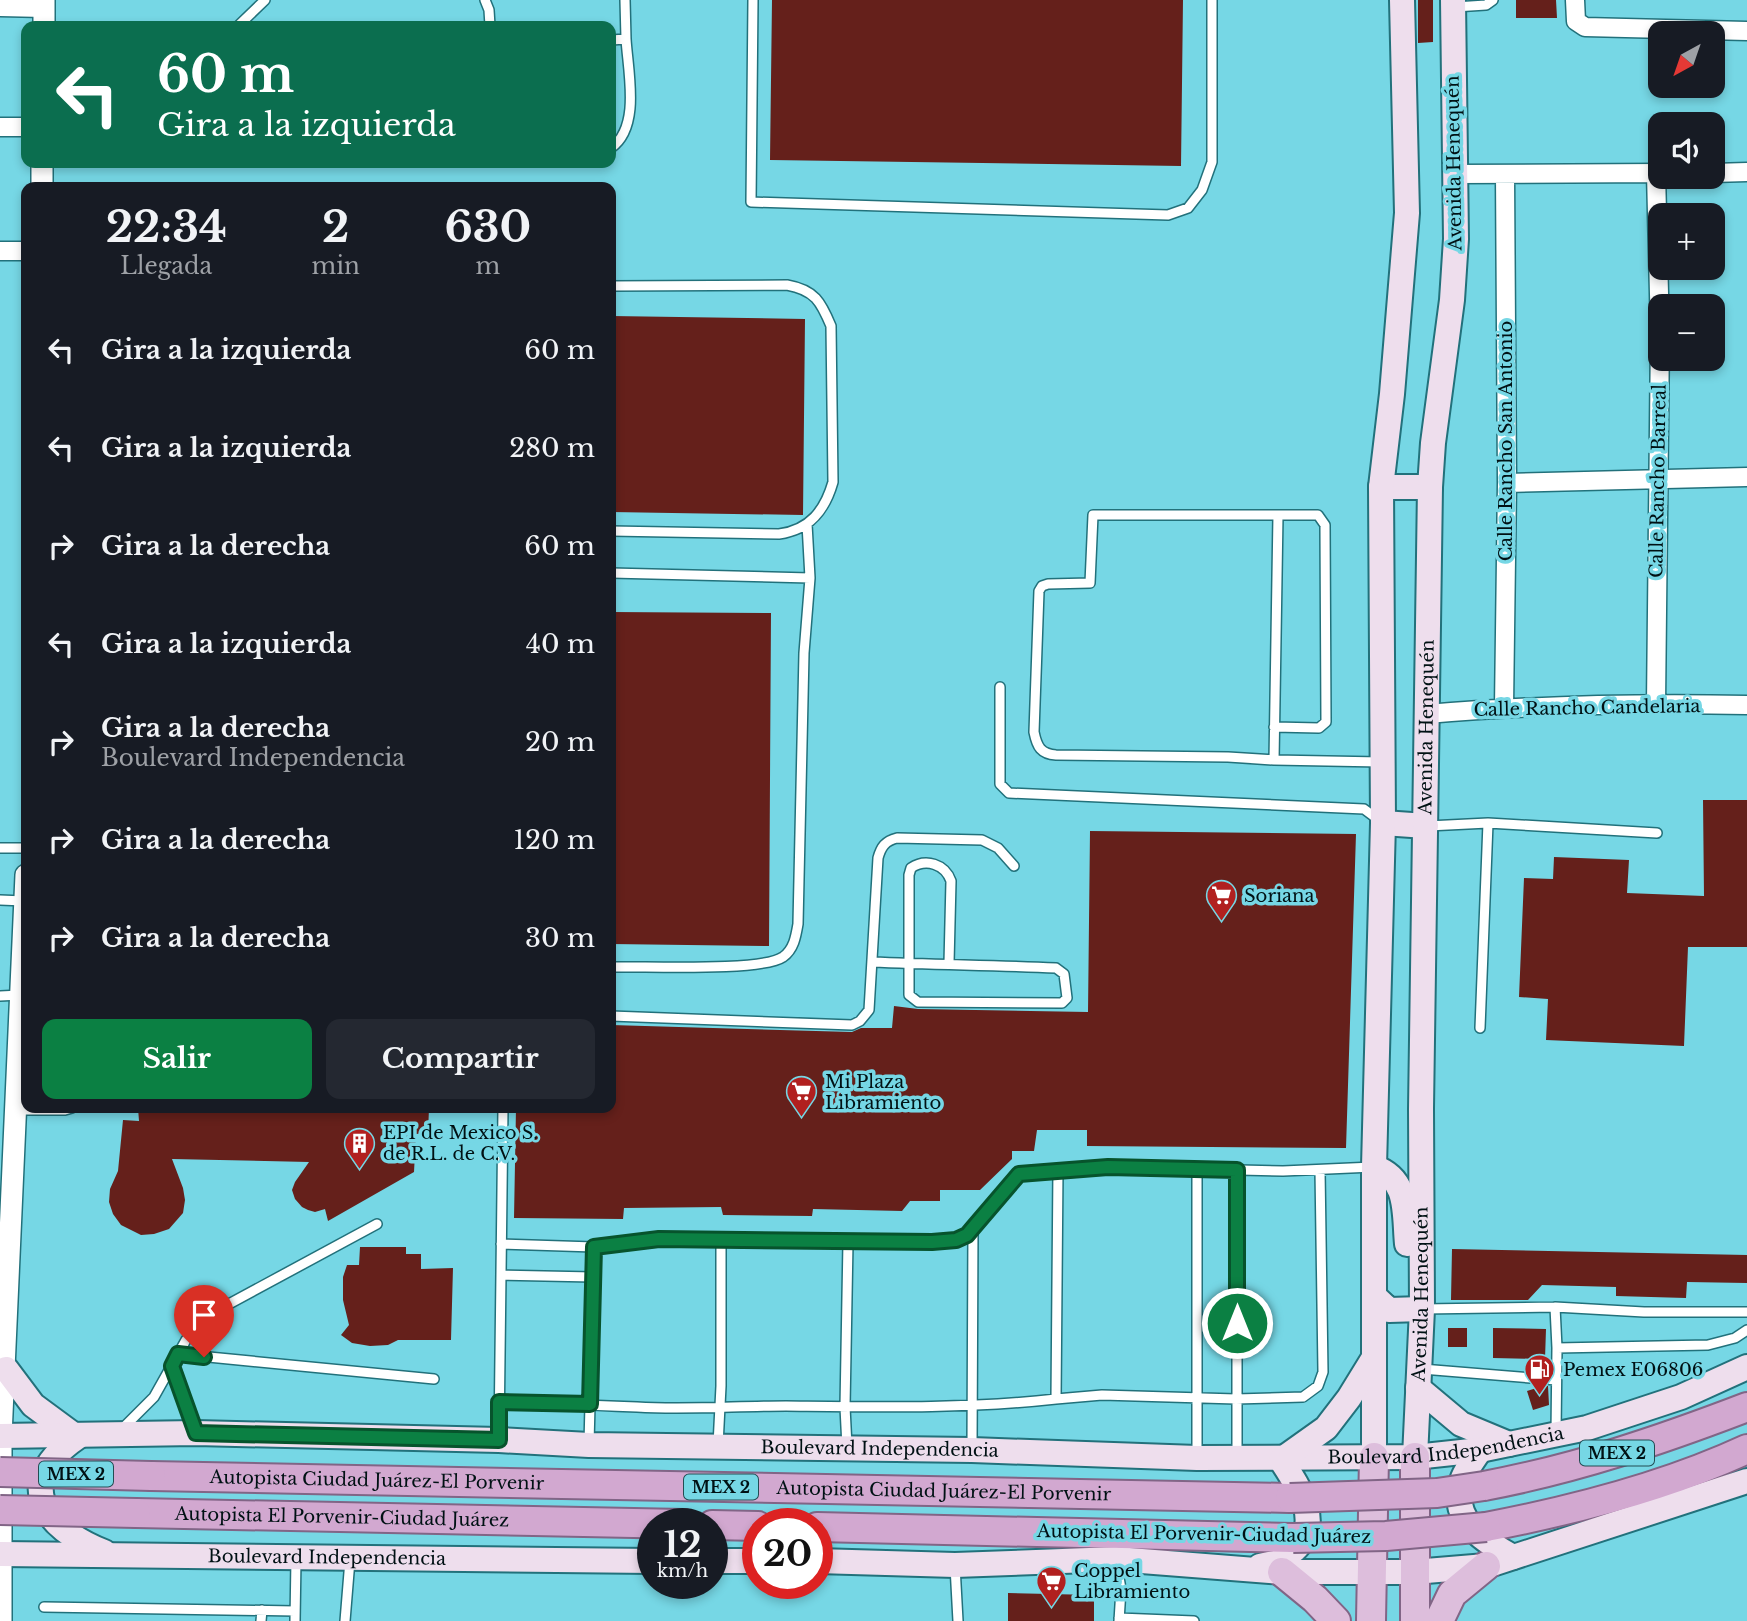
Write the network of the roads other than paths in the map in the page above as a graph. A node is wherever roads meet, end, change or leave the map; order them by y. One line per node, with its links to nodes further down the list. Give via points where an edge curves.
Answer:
1 (265, 0): 12 (lane)
2 (485, 0): 13 (lane)
3 (625, 0): 15 (lane)
4 (753, 0): 5 (lane, via 751,202 1168,215 1188,208 1202,191 1212,162)
5 (1212, 0)
6 (1402, 0): 32 (main road, via 1407,213)
7 (1493, 0): 9 (lane, via 1486,5)
8 (1575, 0): 14 (street, via 1576,21 1585,27)
9 (1453, 4): 23 (main road, Avenida Henequén)
10 (0, 7): 11 (street)
11 (44, 12)
12 (243, 21)
13 (490, 21)
14 (1747, 31)
15 (626, 39): 16 (lane); 19 (lane, via 630,120)
16 (616, 40)
17 (0, 127): 18 (street)
18 (21, 127)
19 (616, 144)
20 (1747, 172): 22 (street)
21 (1648, 173): 24 (street)
22 (1725, 173)
23 (1455, 174): 24 (street); 33 (main road, Avenida Henequén, via 1457,239)
24 (1505, 175): 31 (street, Calle Rancho San Antonio)
25 (1658, 189): 30 (street, Calle Rancho Barreal)
26 (0, 251): 27 (street)
27 (21, 251)
28 (616, 286): 35 (lane, via 787,285 814,295 831,326 833,482 824,507)
29 (1747, 477): 30 (street)
30 (1657, 478): 31 (street); 40 (street, Calle Rancho Barreal)
31 (1507, 483): 42 (street, Calle Rancho San Antonio)
32 (1381, 487): 33 (main road); 46 (main road)
33 (1430, 487): 43 (main road, Avenida Henequén)
34 (1278, 515): 44 (lane); 44 (lane, via 1318,515 1324,521 1327,712 1326,722 1319,728); 45 (lane, via 1093,515 1090,583 1048,584 1039,591 1034,732 1036,744 1047,754)
35 (807, 524): 36 (lane, via 779,534); 38 (lane)
36 (616, 530)
37 (616, 573): 38 (lane)
38 (810, 578): 59 (lane, via 798,924 792,948 784,957 759,966)
39 (1000, 687): 48 (lane, via 1000,784 1009,793 1364,809)
40 (1656, 704): 41 (street, Calle Rancho Candelaria); 42 (street, Calle Rancho Candelaria)
41 (1747, 705)
42 (1504, 707): 43 (street, Calle Rancho Candelaria)
43 (1427, 714): 49 (main road, Avenida Henequén)
44 (1274, 727): 45 (lane)
45 (1274, 760): 46 (lane)
46 (1383, 762): 48 (main road)
47 (1488, 822): 49 (lane); 50 (lane); 64 (lane)
48 (1383, 823): 49 (main road); 68 (main road)
49 (1426, 826): 80 (main road, Avenida Henequén)
50 (1657, 833)
51 (0, 848): 52 (lane)
52 (21, 848)
53 (1014, 866): 56 (lane, via 998,848 982,840 889,840 878,858)
54 (0, 900): 55 (lane)
55 (21, 901)
56 (873, 962): 57 (lane); 63 (lane, via 869,1010 852,1025)
57 (909, 963): 58 (lane); 58 (lane, via 909,875 918,864 941,865 951,881); 58 (lane, via 909,995 918,1002 1062,1003 1068,995 1059,969)
58 (949, 963)
59 (616, 967)
60 (21, 995): 61 (lane)
61 (0, 996)
62 (21, 1004): 65 (street, via 13,1072)
63 (616, 1016)
64 (1480, 1028)
65 (17, 1110): 66 (lane); 82 (street)
66 (21, 1110)
67 (503, 1113): 77 (lane)
68 (1374, 1167): 72 (lane); 80 (main road, via 1398,1183 1409,1252); 83 (main road)
69 (1058, 1169): 70 (lane); 74 (lane, via 1019,1174); 98 (lane)
70 (1197, 1169): 71 (lane); 97 (lane)
71 (1237, 1170): 72 (lane); 99 (lane)
72 (1320, 1170): 99 (lane, via 1323,1372 1318,1385 1303,1397)
73 (377, 1224): 89 (lane, via 212,1312 195,1326)
74 (972, 1229): 76 (lane, via 956,1240); 102 (lane)
75 (721, 1240): 76 (lane); 78 (lane, via 659,1239); 103 (lane)
76 (848, 1242): 104 (lane)
77 (501, 1244): 78 (lane); 79 (lane)
78 (594, 1247): 81 (lane)
79 (502, 1275): 81 (lane); 100 (lane)
80 (1421, 1276): 85 (main road, Avenida Henequén)
81 (593, 1277): 101 (lane)
82 (4, 1289): 92 (street)
83 (1374, 1296): 85 (main road, via 1389,1310); 90 (main road)
84 (1555, 1307): 85 (lane); 86 (lane); 88 (lane)
85 (1422, 1309): 95 (main road, Avenida Henequén)
86 (1747, 1312)
87 (1747, 1330): 88 (lane, via 1708,1345)
88 (1557, 1348): 96 (lane)
89 (178, 1354): 91 (lane); 94 (lane)
90 (1373, 1359): 119 (main road); 123 (main road, via 1326,1428)
91 (172, 1366): 106 (lane); 107 (lane, via 154,1397)
92 (4, 1367): 109 (street); 110 (main road, via 33,1405)
93 (1747, 1367): 108 (main road, Boulevard Independencia / MEX 2, via 1681,1397)
94 (434, 1378)
95 (1419, 1378): 96 (lane); 112 (main road, via 1461,1423); 120 (main road, Avenida Henequén)
96 (1556, 1380): 108 (lane)
97 (1198, 1398): 98 (lane, via 1102,1395); 99 (lane); 121 (lane)
98 (1056, 1399): 102 (lane)
99 (1236, 1399): 122 (lane)
100 (499, 1402): 101 (lane); 111 (lane)
101 (590, 1404): 103 (lane); 113 (lane)
102 (972, 1404): 104 (lane); 117 (lane)
103 (720, 1406): 104 (lane); 114 (lane)
104 (845, 1407): 115 (lane)
105 (1747, 1407): 124 (highway, Autopista Ciudad Juárez-El Porvenir / MEX 2, bridge, via 1586,1463 1484,1486 1384,1495 1276,1498)
106 (196, 1433): 107 (main road, Boulevard Independencia / MEX 2); 111 (main road, Boulevard Independencia / MEX 2)
107 (116, 1434): 110 (main road, Boulevard Independencia / MEX 2)
108 (1556, 1435): 112 (main road, Boulevard Independencia / MEX 2)
109 (1, 1436): 110 (main road, Boulevard Independencia / MEX 2); 129 (street)
110 (77, 1436): 130 (main road, via 44,1471 46,1509 67,1534)
111 (499, 1440): 113 (main road, Boulevard Independencia / MEX 2)
112 (1509, 1444): 118 (main road, Boulevard Independencia / MEX 2)
113 (589, 1445): 114 (main road, Boulevard Independencia / MEX 2)
114 (718, 1446): 115 (main road, Boulevard Independencia / MEX 2)
115 (847, 1448): 117 (main road, Boulevard Independencia / MEX 2)
116 (1747, 1449): 128 (highway, Autopista El Porvenir-Ciudad Juárez / MEX 2, bridge, via 1650,1486 1550,1514 1486,1527 1411,1534 1293,1538)
117 (972, 1450): 121 (main road, Boulevard Independencia / MEX 2)
118 (1480, 1450): 120 (main road, Boulevard Independencia / MEX 2); 132 (main road, via 1460,1487 1465,1518 1483,1540)
119 (1374, 1457): 120 (main road, Boulevard Independencia / MEX 2); 123 (main road, Boulevard Independencia / MEX 2); 140 (main road)
120 (1415, 1457): 142 (main road)
121 (1197, 1458): 122 (main road, Boulevard Independencia / MEX 2)
122 (1237, 1459): 123 (main road, Boulevard Independencia / MEX 2)
123 (1281, 1460): 139 (main road, via 1299,1488 1308,1528 1301,1544 1283,1560)
124 (0, 1472)
125 (1747, 1481): 132 (main road)
126 (0, 1510): 127 (highway, Autopista El Porvenir-Ciudad Juárez / MEX 2, bridge)
127 (637, 1523)
128 (833, 1527)
129 (0, 1553): 130 (main road, Boulevard Independencia); 147 (street)
130 (114, 1556): 131 (main road, Boulevard Independencia)
131 (296, 1557): 133 (main road, Boulevard Independencia); 145 (lane)
132 (1513, 1557): 138 (main road)
133 (351, 1558): 135 (main road, Boulevard Independencia); 149 (lane)
134 (1116, 1559): 137 (main road); 139 (main road); 146 (lane, via 1122,1588)
135 (637, 1561)
136 (833, 1561): 137 (main road)
137 (955, 1565): 150 (lane)
138 (1486, 1566): 142 (main road); 155 (main road, via 1452,1594)
139 (1253, 1568): 141 (main road)
140 (1373, 1571): 141 (main road); 142 (main road); 153 (main road)
141 (1282, 1572): 152 (main road)
142 (1414, 1572): 154 (main road)
143 (44, 1607): 144 (lane)
144 (262, 1610): 145 (lane); 148 (lane)
145 (295, 1616)
146 (1119, 1619): 151 (lane)
147 (1, 1621)
148 (261, 1621)
149 (345, 1621)
150 (958, 1621)
151 (1194, 1621)
152 (1336, 1621)
153 (1371, 1621)
154 (1415, 1621)
155 (1439, 1621)

